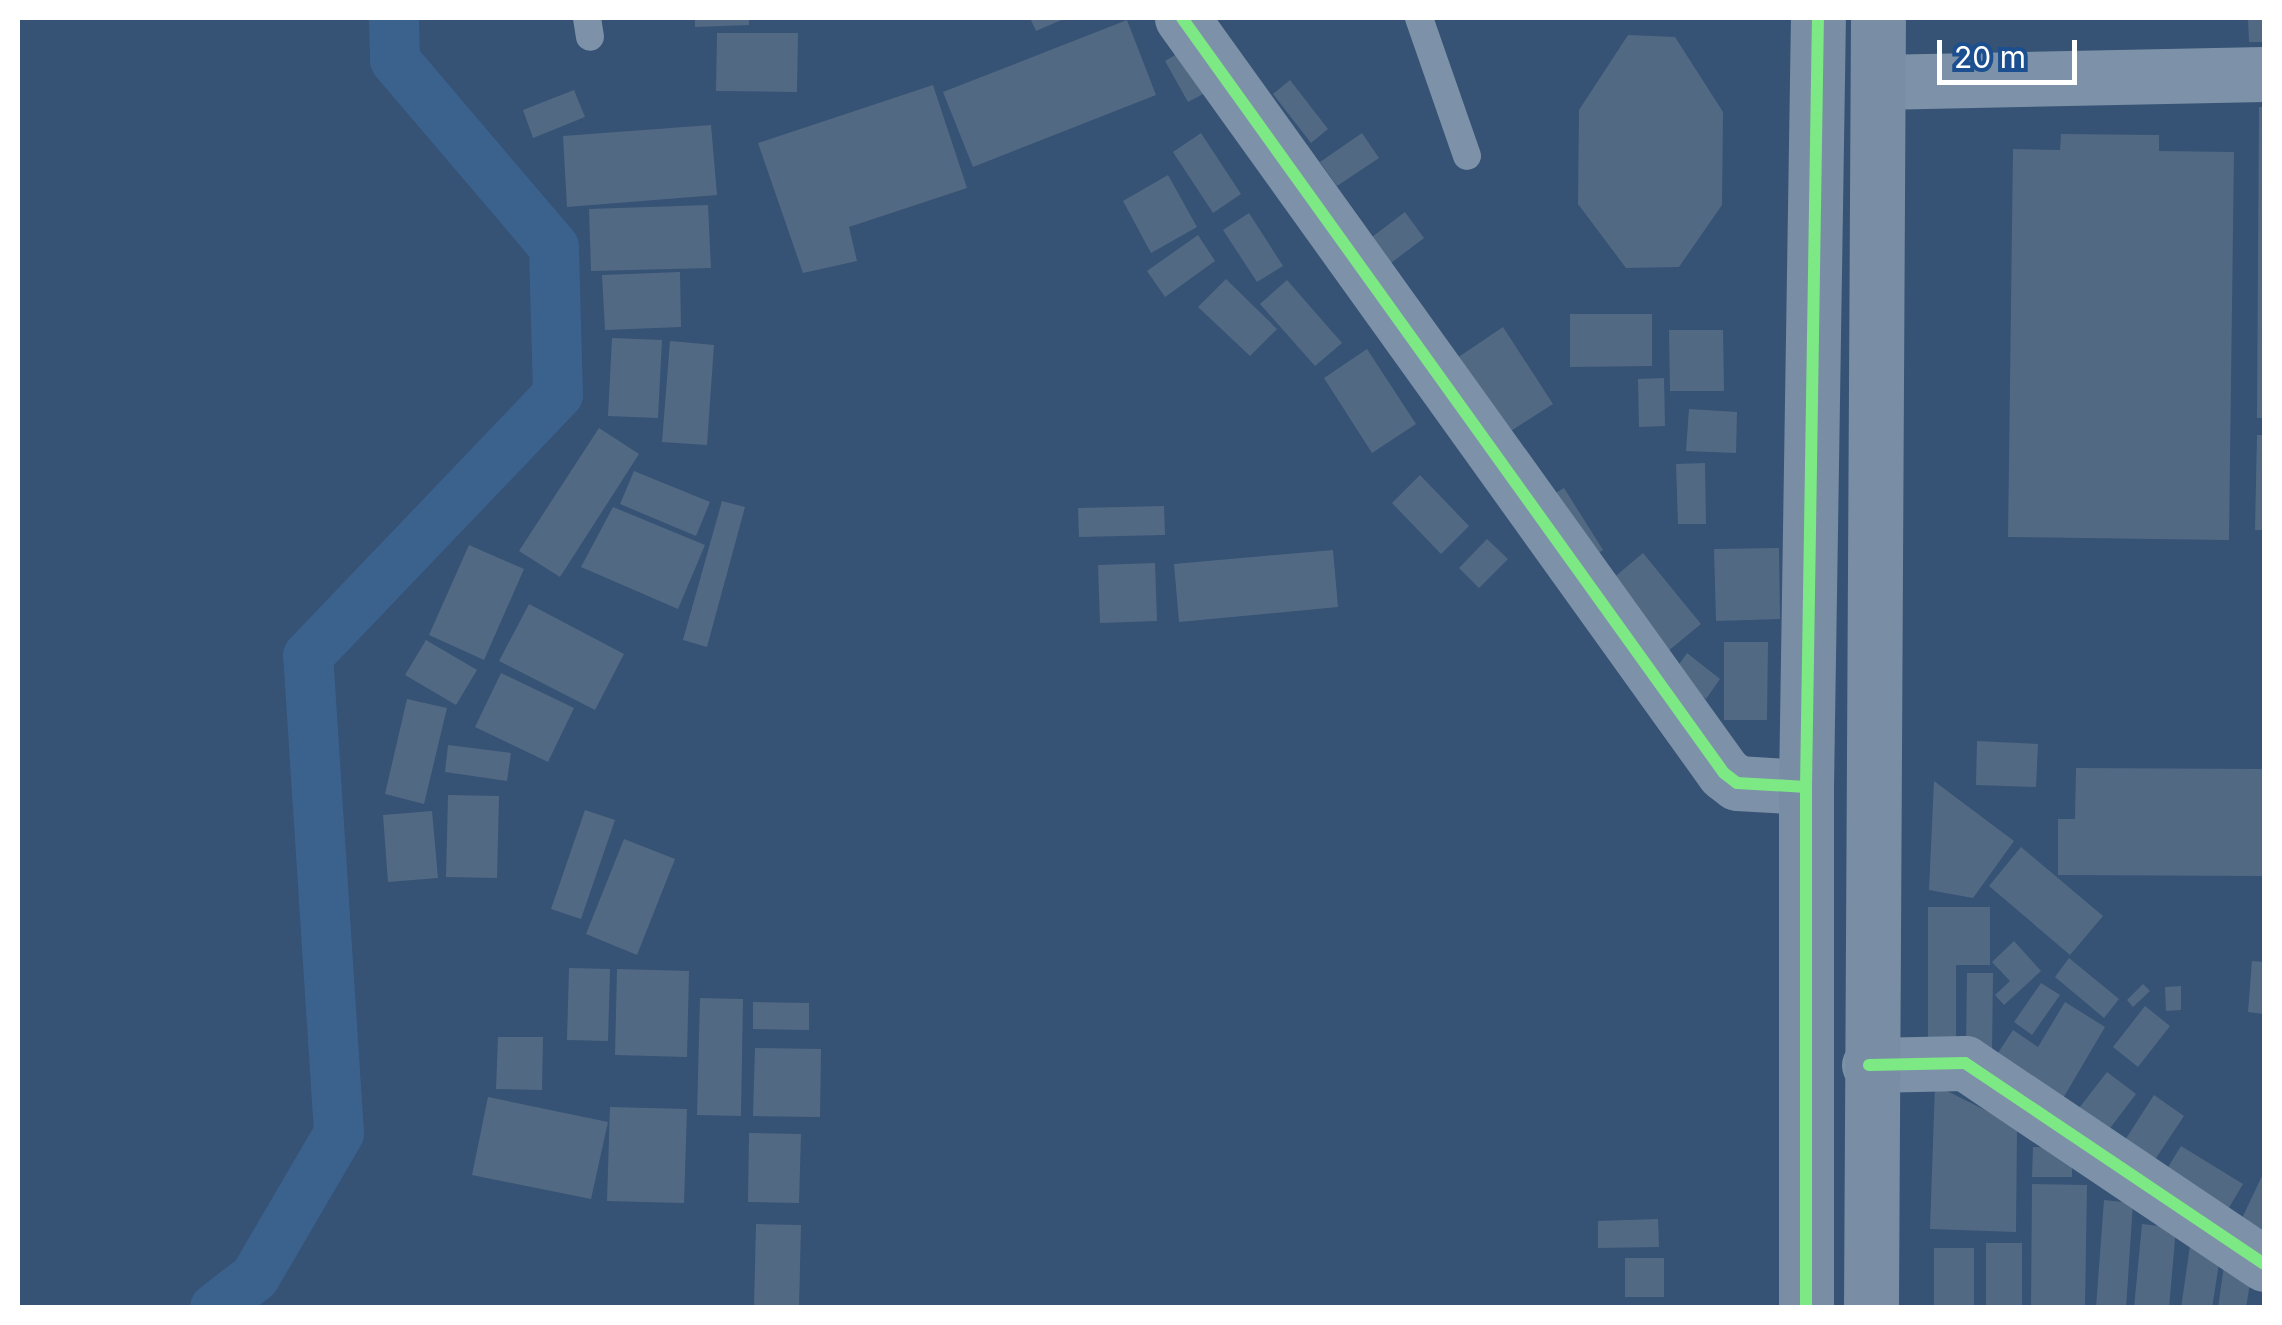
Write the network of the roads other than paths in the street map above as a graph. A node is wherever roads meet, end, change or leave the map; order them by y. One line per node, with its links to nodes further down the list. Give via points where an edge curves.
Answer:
1 (1182, 18): 8 (street, via 1724,773 1738,784)
2 (1418, 18): 7 (lane)
3 (1818, 18): 8 (street)
4 (1878, 18): 6 (street)
5 (2264, 74): 6 (street)
6 (1878, 82): 9 (street)
7 (1467, 156)
8 (1806, 787): 11 (street)
9 (1869, 1064): 10 (street, via 1965,1063); 12 (street)
10 (2264, 1264)
11 (1806, 1308)
12 (1870, 1308)

